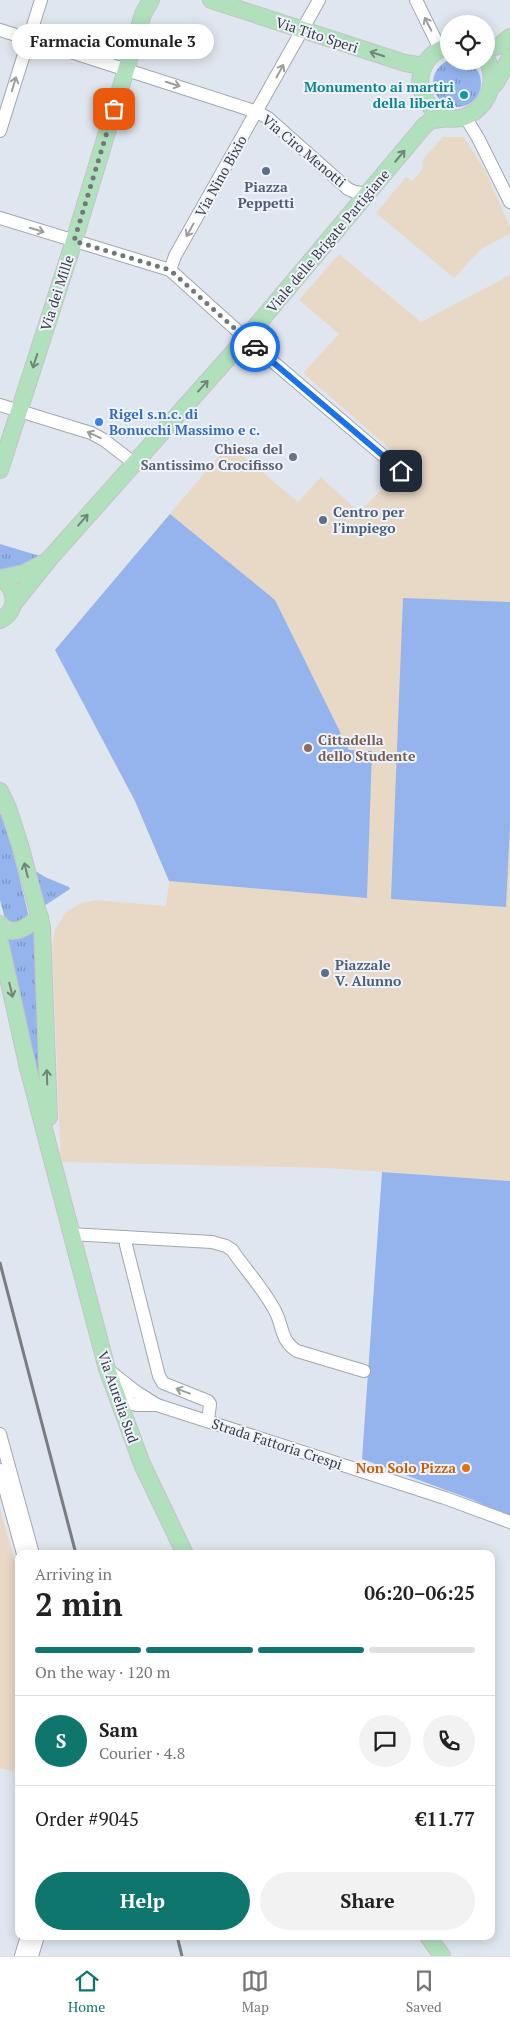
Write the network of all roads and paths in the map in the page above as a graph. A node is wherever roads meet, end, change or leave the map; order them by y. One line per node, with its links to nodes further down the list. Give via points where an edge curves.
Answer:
1 (40, 0): 8 (street)
2 (211, 0): 7 (main road, Via Tito Speri)
3 (320, 0): 7 (street, Via Nino Bixio)
4 (416, 0): 10 (street, one-way to 4)
5 (147, 5): 15 (main road, Via dei Mille)
6 (0, 30): 8 (street, via 19,36)
7 (303, 30): 14 (main road, Via Tito Speri, one-way to 7, via 405,63); 18 (street, Via Nino Bixio, one-way to 7)
8 (30, 32): 15 (street, Via Ciro Menotti, via 43,43); 20 (street, one-way to 8)
9 (510, 37): 11 (main road)
10 (440, 40)
11 (495, 47)
12 (440, 50): 14 (main road)
13 (510, 58): 17 (main road)
14 (424, 66): 19 (main road, via 420,85 423,95 434,110)
15 (126, 68): 18 (street, Via Ciro Menotti, one-way to 18); 24 (main road, Via dei Mille)
16 (492, 70): 17 (main road)
17 (495, 84): 19 (main road, via 489,102 475,115)
18 (257, 112): 21 (street, Via Ciro Menotti, via 268,118 348,189); 25 (street, Via Nino Bixio, one-way to 25)
19 (459, 118): 21 (main road, Viale delle Brigate Partigiane, one-way to 19, via 425,125 432,120); 22 (street, via 478,138)
20 (0, 131)
21 (368, 194): 26 (main road, Viale delle Brigate Partigiane)
22 (510, 202)
23 (0, 218): 24 (street, one-way to 24)
24 (74, 241): 25 (street); 28 (main road, Via dei Mille, one-way to 28)
25 (170, 270): 26 (street)
26 (246, 338): 29 (main road, Viale delle Brigate Partigiane, one-way to 26); 31 (street)
27 (0, 405): 28 (street)
28 (19, 411): 29 (street, one-way to 28, via 91,433); 30 (main road, Via dei Mille)
29 (134, 463): 32 (main road, Viale delle Brigate Partigiane, one-way to 29)
30 (0, 470)
31 (401, 471)
32 (49, 560): 33 (main road, via 24,573); 34 (main road, Viale delle Brigate Partigiane)
33 (1, 578): 34 (main road, via 12,589)
34 (14, 604): 35 (main road, Viale delle Brigate Partigiane)
35 (1, 621)
36 (0, 789): 37 (main road, one-way to 36)
37 (40, 917): 38 (main road, via 21,930 8,930); 40 (main road, one-way to 37)
38 (0, 924)
39 (0, 942): 40 (main road, one-way to 40)
40 (52, 1160): 41 (main road, Via Aurelia Sud)
41 (70, 1234): 42 (street); 43 (main road, Via Aurelia Sud)
42 (126, 1237): 44 (street, via 212,1242 226,1246 274,1309 283,1337 290,1347); 50 (street, one-way to 42, via 208,1401 163,1383)
43 (107, 1369): 45 (street, Strada Fattoria Crespi); 46 (main road, Via Aurelia Sud)
44 (364, 1371)
45 (135, 1391): 46 (street, via 124,1391); 48 (street, Strada Fattoria Crespi)
46 (117, 1397): 47 (street, Strada Fattoria Crespi); 49 (main road, Via Aurelia Sud)
47 (136, 1405): 48 (street, Strada Fattoria Crespi); 49 (street)
48 (157, 1405): 50 (street, Strada Fattoria Crespi)
49 (126, 1420): 56 (main road, Via Aurelia Sud, via 155,1494)
50 (208, 1421): 53 (street, Strada Fattoria Crespi)
51 (0, 1434): 55 (street)
52 (0, 1470): 54 (street)
53 (510, 1522)
54 (22, 1550)
55 (32, 1550)
56 (183, 1550)
57 (26, 1940): 60 (street)
58 (37, 1940): 61 (street)
59 (431, 1940): 62 (main road)
60 (21, 1956)
61 (32, 1956)
62 (442, 1956)

